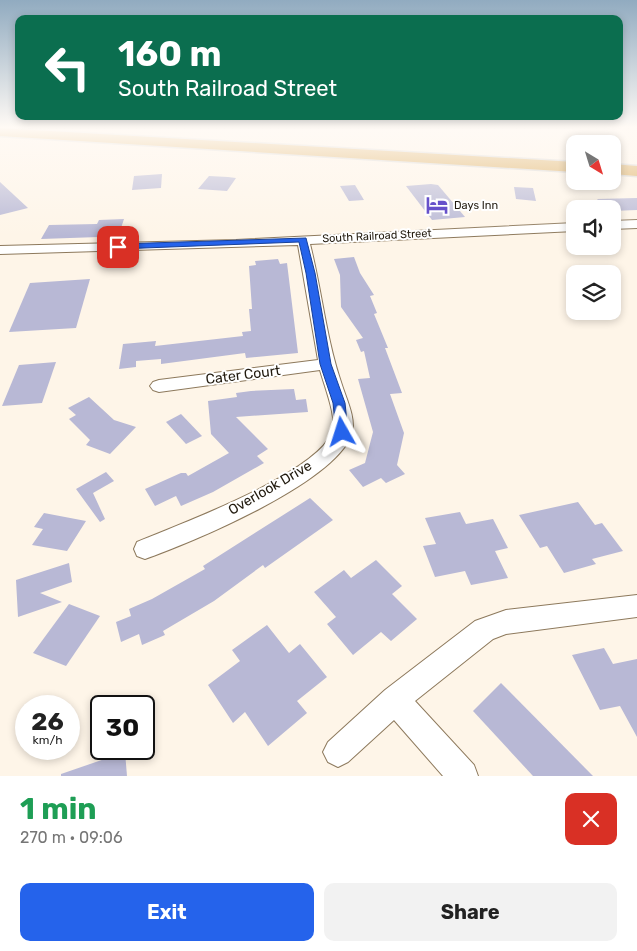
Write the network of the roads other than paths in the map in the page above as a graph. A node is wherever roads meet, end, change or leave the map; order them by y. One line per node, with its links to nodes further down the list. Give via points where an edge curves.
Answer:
1 (513, 163): 2 (highway)
2 (566, 166)
3 (621, 170): 4 (highway)
4 (637, 171)
5 (637, 224): 6 (street)
6 (621, 225)
7 (566, 226): 8 (street, South Railroad Street)
8 (303, 240): 9 (street, South Railroad Street); 10 (street, Overlook Drive)
9 (0, 250)
10 (326, 364): 11 (street, Cater Court); 12 (street, Overlook Drive, via 339,403 342,432 332,449 303,472 249,504)
11 (159, 386)
12 (145, 549)
13 (637, 606): 14 (street, via 506,622 484,630)
14 (395, 700): 15 (street); 16 (street)
15 (338, 752)
16 (463, 776)

